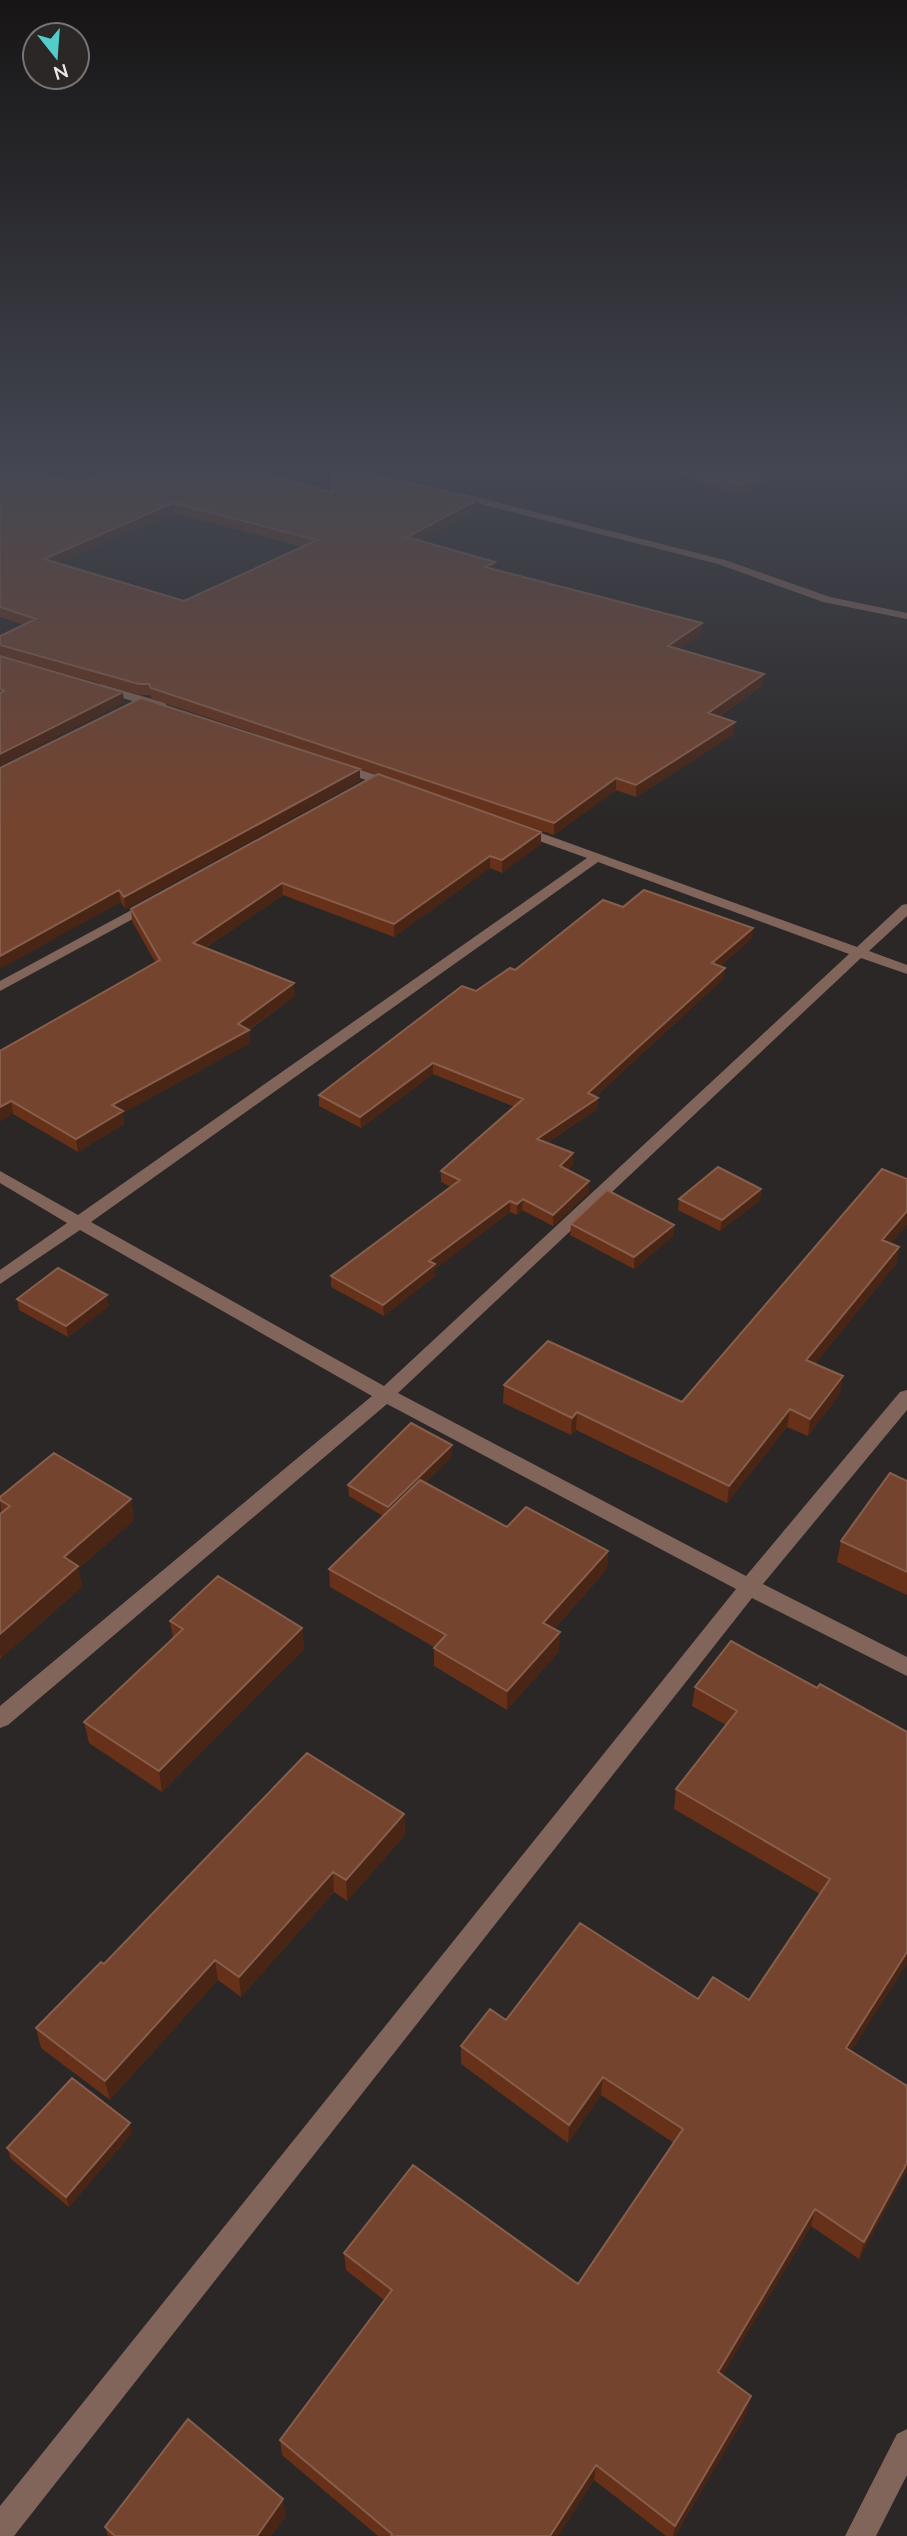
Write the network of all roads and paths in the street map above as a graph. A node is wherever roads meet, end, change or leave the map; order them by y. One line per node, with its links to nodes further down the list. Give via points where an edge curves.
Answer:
1 (792, 587): 2 (street, via 827,600)
2 (906, 614)
3 (92, 685): 4 (street)
4 (145, 700): 5 (street); 6 (street)
5 (171, 709)
6 (121, 713)
7 (325, 762): 8 (street, via 370,783)
8 (402, 789)
9 (506, 825): 10 (street)
10 (597, 856): 13 (street); 17 (street)
11 (158, 900): 15 (street)
12 (907, 908): 13 (street)
13 (857, 952): 14 (street); 19 (street)
14 (907, 970)
15 (0, 987)
16 (0, 1176): 17 (street)
17 (77, 1221): 18 (street); 19 (street)
18 (0, 1278)
19 (384, 1395): 21 (street); 23 (street)
20 (907, 1396): 21 (street)
21 (749, 1587): 22 (street); 25 (street)
22 (907, 1667)
23 (0, 1719)
24 (907, 2444): 26 (street)
25 (0, 2530)
26 (860, 2536)

